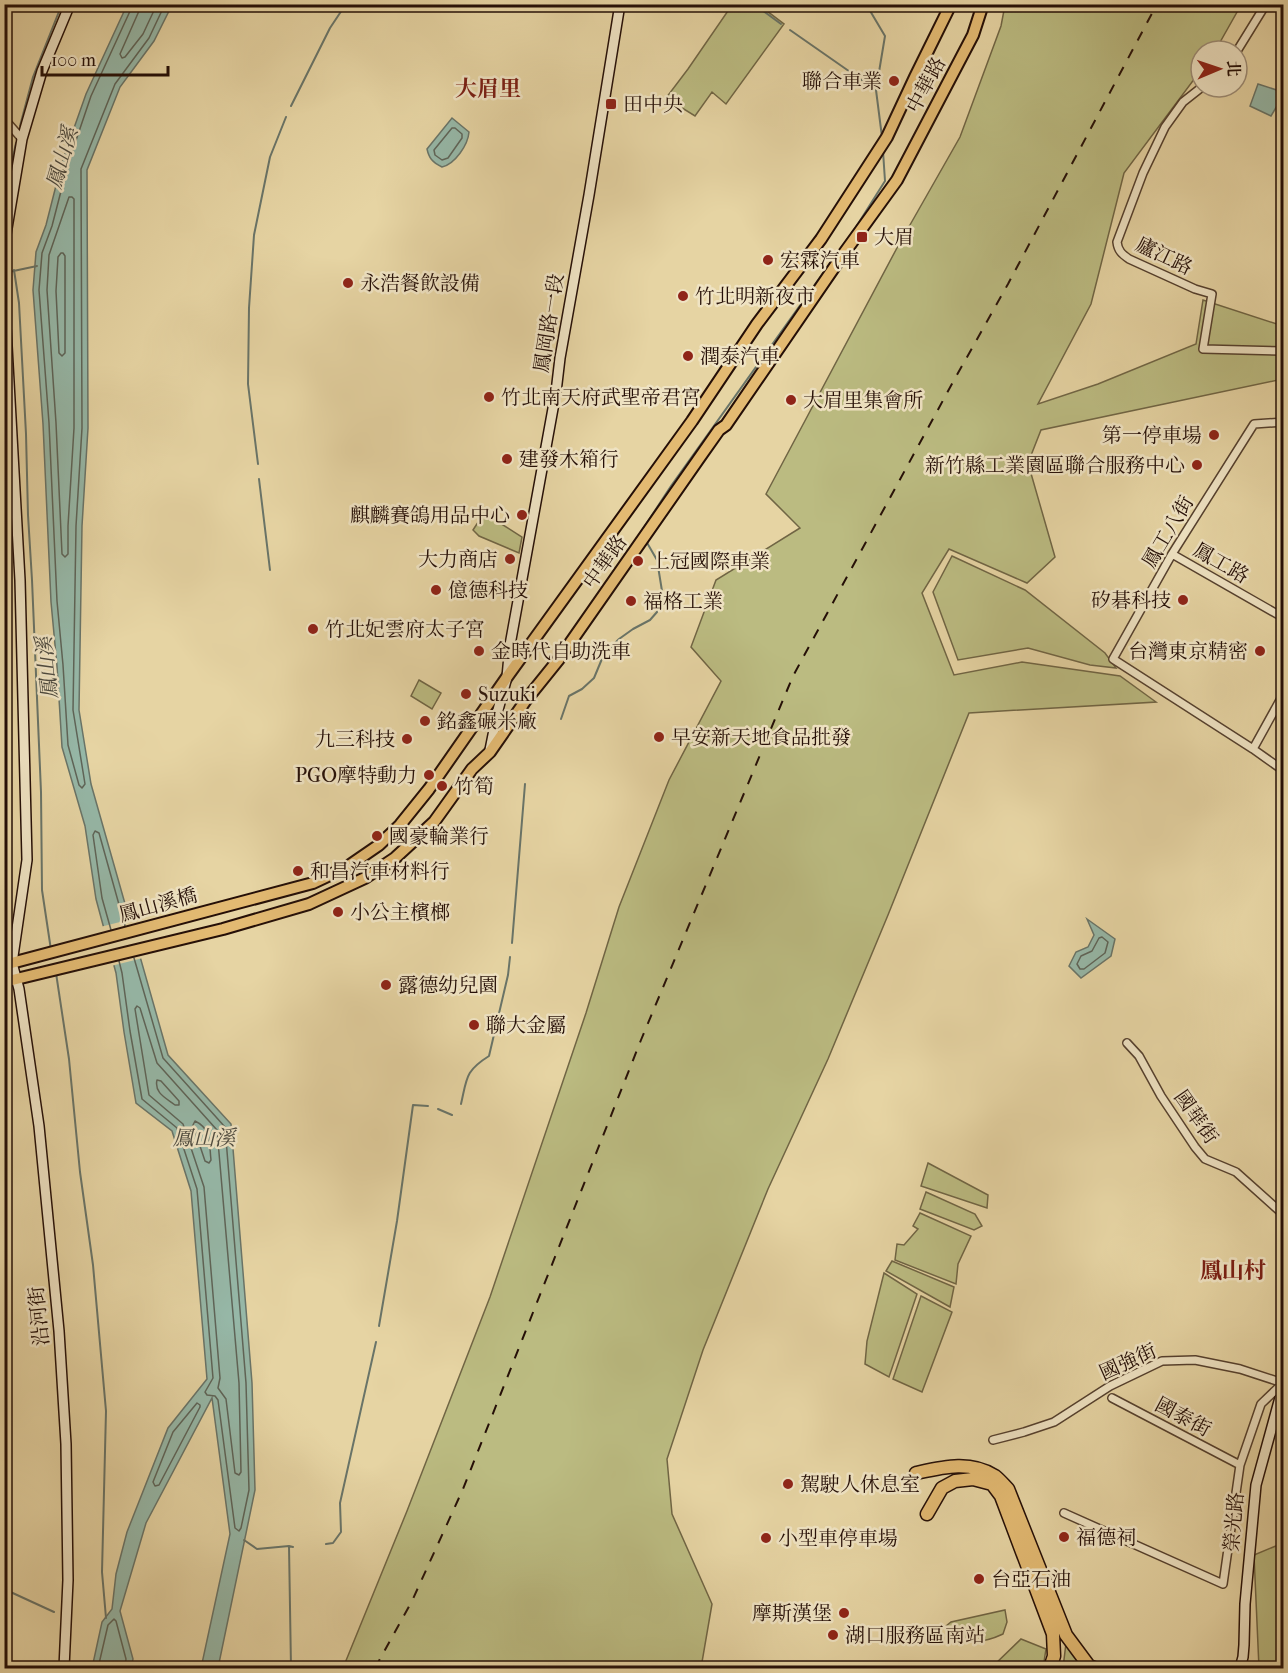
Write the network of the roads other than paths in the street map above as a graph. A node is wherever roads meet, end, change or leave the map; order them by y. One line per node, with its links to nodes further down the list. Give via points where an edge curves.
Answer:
1 (70, 4): 9 (street, via 42,71)
2 (620, 4): 16 (street, 鳳岡路一段)
3 (951, 4): 16 (main road, 中華路, via 887,137 821,239)
4 (983, 4): 19 (main road, 中華路, via 973,35 897,180)
5 (1266, 4): 6 (street)
6 (1244, 39)
7 (1189, 97): 12 (street, 廬江路, via 1165,127 1143,173 1118,248 1129,259 1212,294 1203,349)
8 (4, 112): 9 (street, via 7,122)
9 (22, 139): 10 (street)
10 (4, 246)
11 (4, 292): 23 (street, via 20,580 27,860)
12 (1284, 351)
13 (1284, 422): 14 (street, 鳳工八街, via 1254,424)
14 (1173, 554): 15 (street, 鳳工路); 18 (street, 鳳工八街, via 1113,659)
15 (1284, 618)
16 (507, 677): 19 (street, 鳳岡路一段); 21 (main road, 中華路, via 400,825 379,845)
17 (1284, 693): 18 (street)
18 (1253, 749): 20 (street)
19 (490, 752): 22 (main road, 中華路, via 472,769 434,822 395,858 365,878)
20 (1284, 771)
21 (313, 883): 23 (main road, 鳳山溪橋)
22 (309, 904): 24 (main road, 鳳山溪橋)
23 (8, 964): 24 (street, 沿河街)
24 (16, 979): 25 (main road); 35 (street, 沿河街, via 39,1126 62,1374 68,1571)
25 (4, 982)
26 (1126, 1043): 27 (street, 國華街, via 1139,1056 1161,1096 1206,1159 1236,1172)
27 (1284, 1215)
28 (1284, 1383): 30 (street, 國強街, via 1196,1360 1162,1361 1110,1386 1054,1422); 31 (street, 榮光路, via 1260,1404); 38 (street, 榮光路, via 1256,1485)
29 (1112, 1398): 31 (street, 國泰街)
30 (993, 1440)
31 (1240, 1465): 33 (street, 榮光路, via 1223,1584)
32 (916, 1473): 37 (highway, via 951,1466 974,1467 995,1476 1008,1489 1066,1635)
33 (1064, 1513)
34 (927, 1514): 36 (highway, via 942,1488 955,1481 973,1479 992,1484 1001,1496 1053,1634)
35 (64, 1668)
36 (1050, 1668)
37 (1094, 1668)
38 (1240, 1668)

